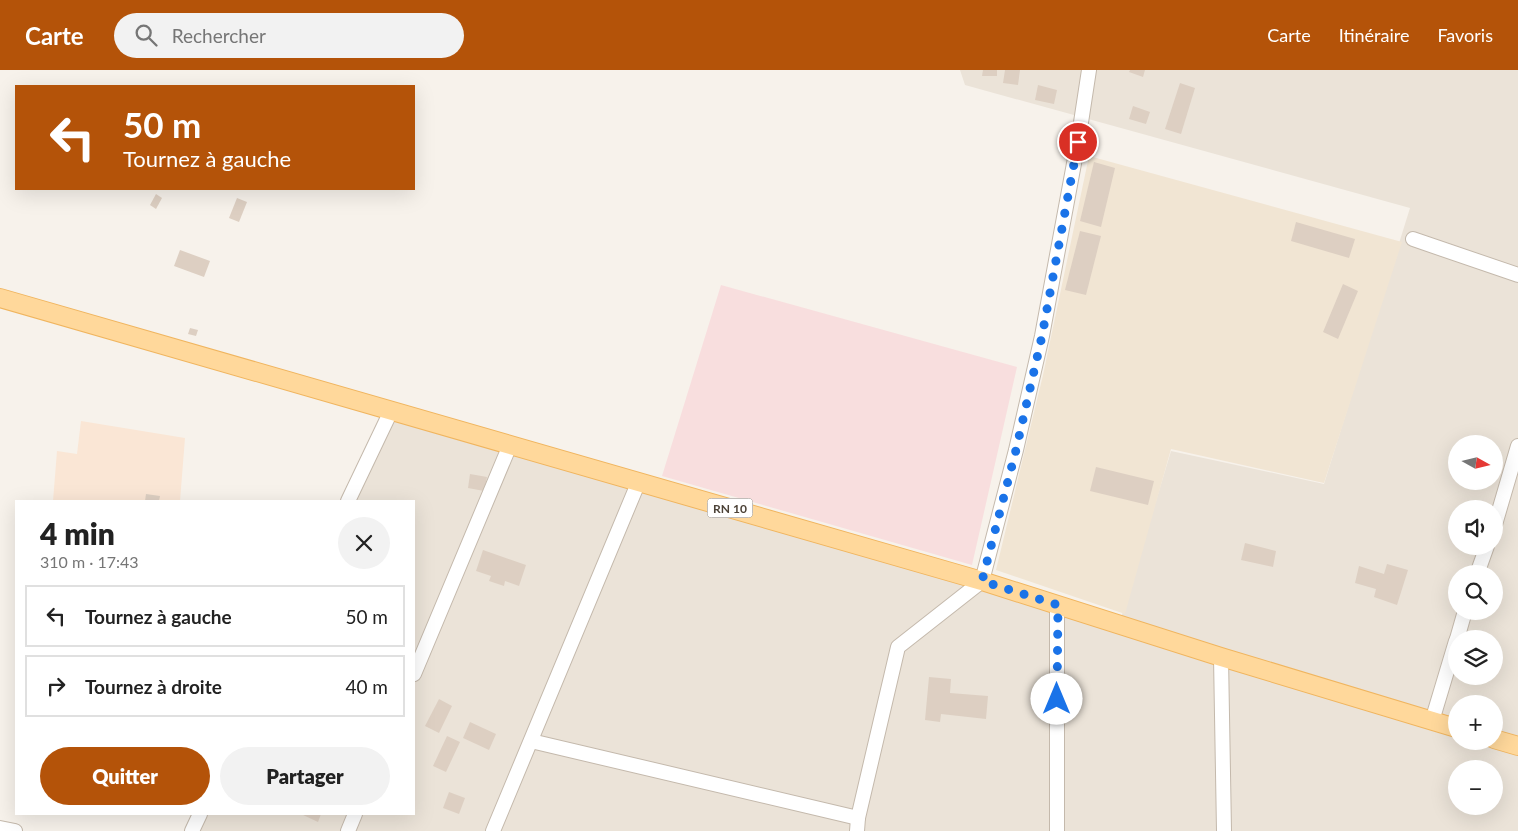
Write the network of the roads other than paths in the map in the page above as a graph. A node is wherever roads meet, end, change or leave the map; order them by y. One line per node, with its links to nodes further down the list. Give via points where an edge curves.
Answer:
1 (1089, 70): 11 (street, via 1042,336)
2 (1413, 240): 3 (street)
3 (1518, 275)
4 (0, 298): 5 (main road, RN 10)
5 (391, 411): 6 (main road, RN 10); 9 (street)
6 (510, 445): 8 (main road, RN 10); 15 (street)
7 (1518, 446): 10 (street)
8 (640, 481): 11 (main road, RN 10); 18 (street)
9 (348, 500)
10 (1502, 500)
11 (982, 581): 12 (main road, RN 10); 23 (street, via 898,647)
12 (1058, 605): 13 (main road, RN 10); 29 (street)
13 (1221, 657): 16 (main road, RN 10); 30 (street)
14 (1448, 669): 16 (street)
15 (415, 672)
16 (1432, 721): 17 (main road, RN 10)
17 (1448, 726)
18 (531, 740): 23 (street); 28 (street)
19 (1503, 742): 20 (main road)
20 (1518, 746)
21 (200, 815): 26 (street)
22 (355, 815): 27 (street)
23 (858, 825)
24 (0, 828): 25 (street)
25 (15, 831)
26 (192, 831)
27 (348, 831)
28 (493, 831)
29 (1057, 831)
30 (1224, 831)

